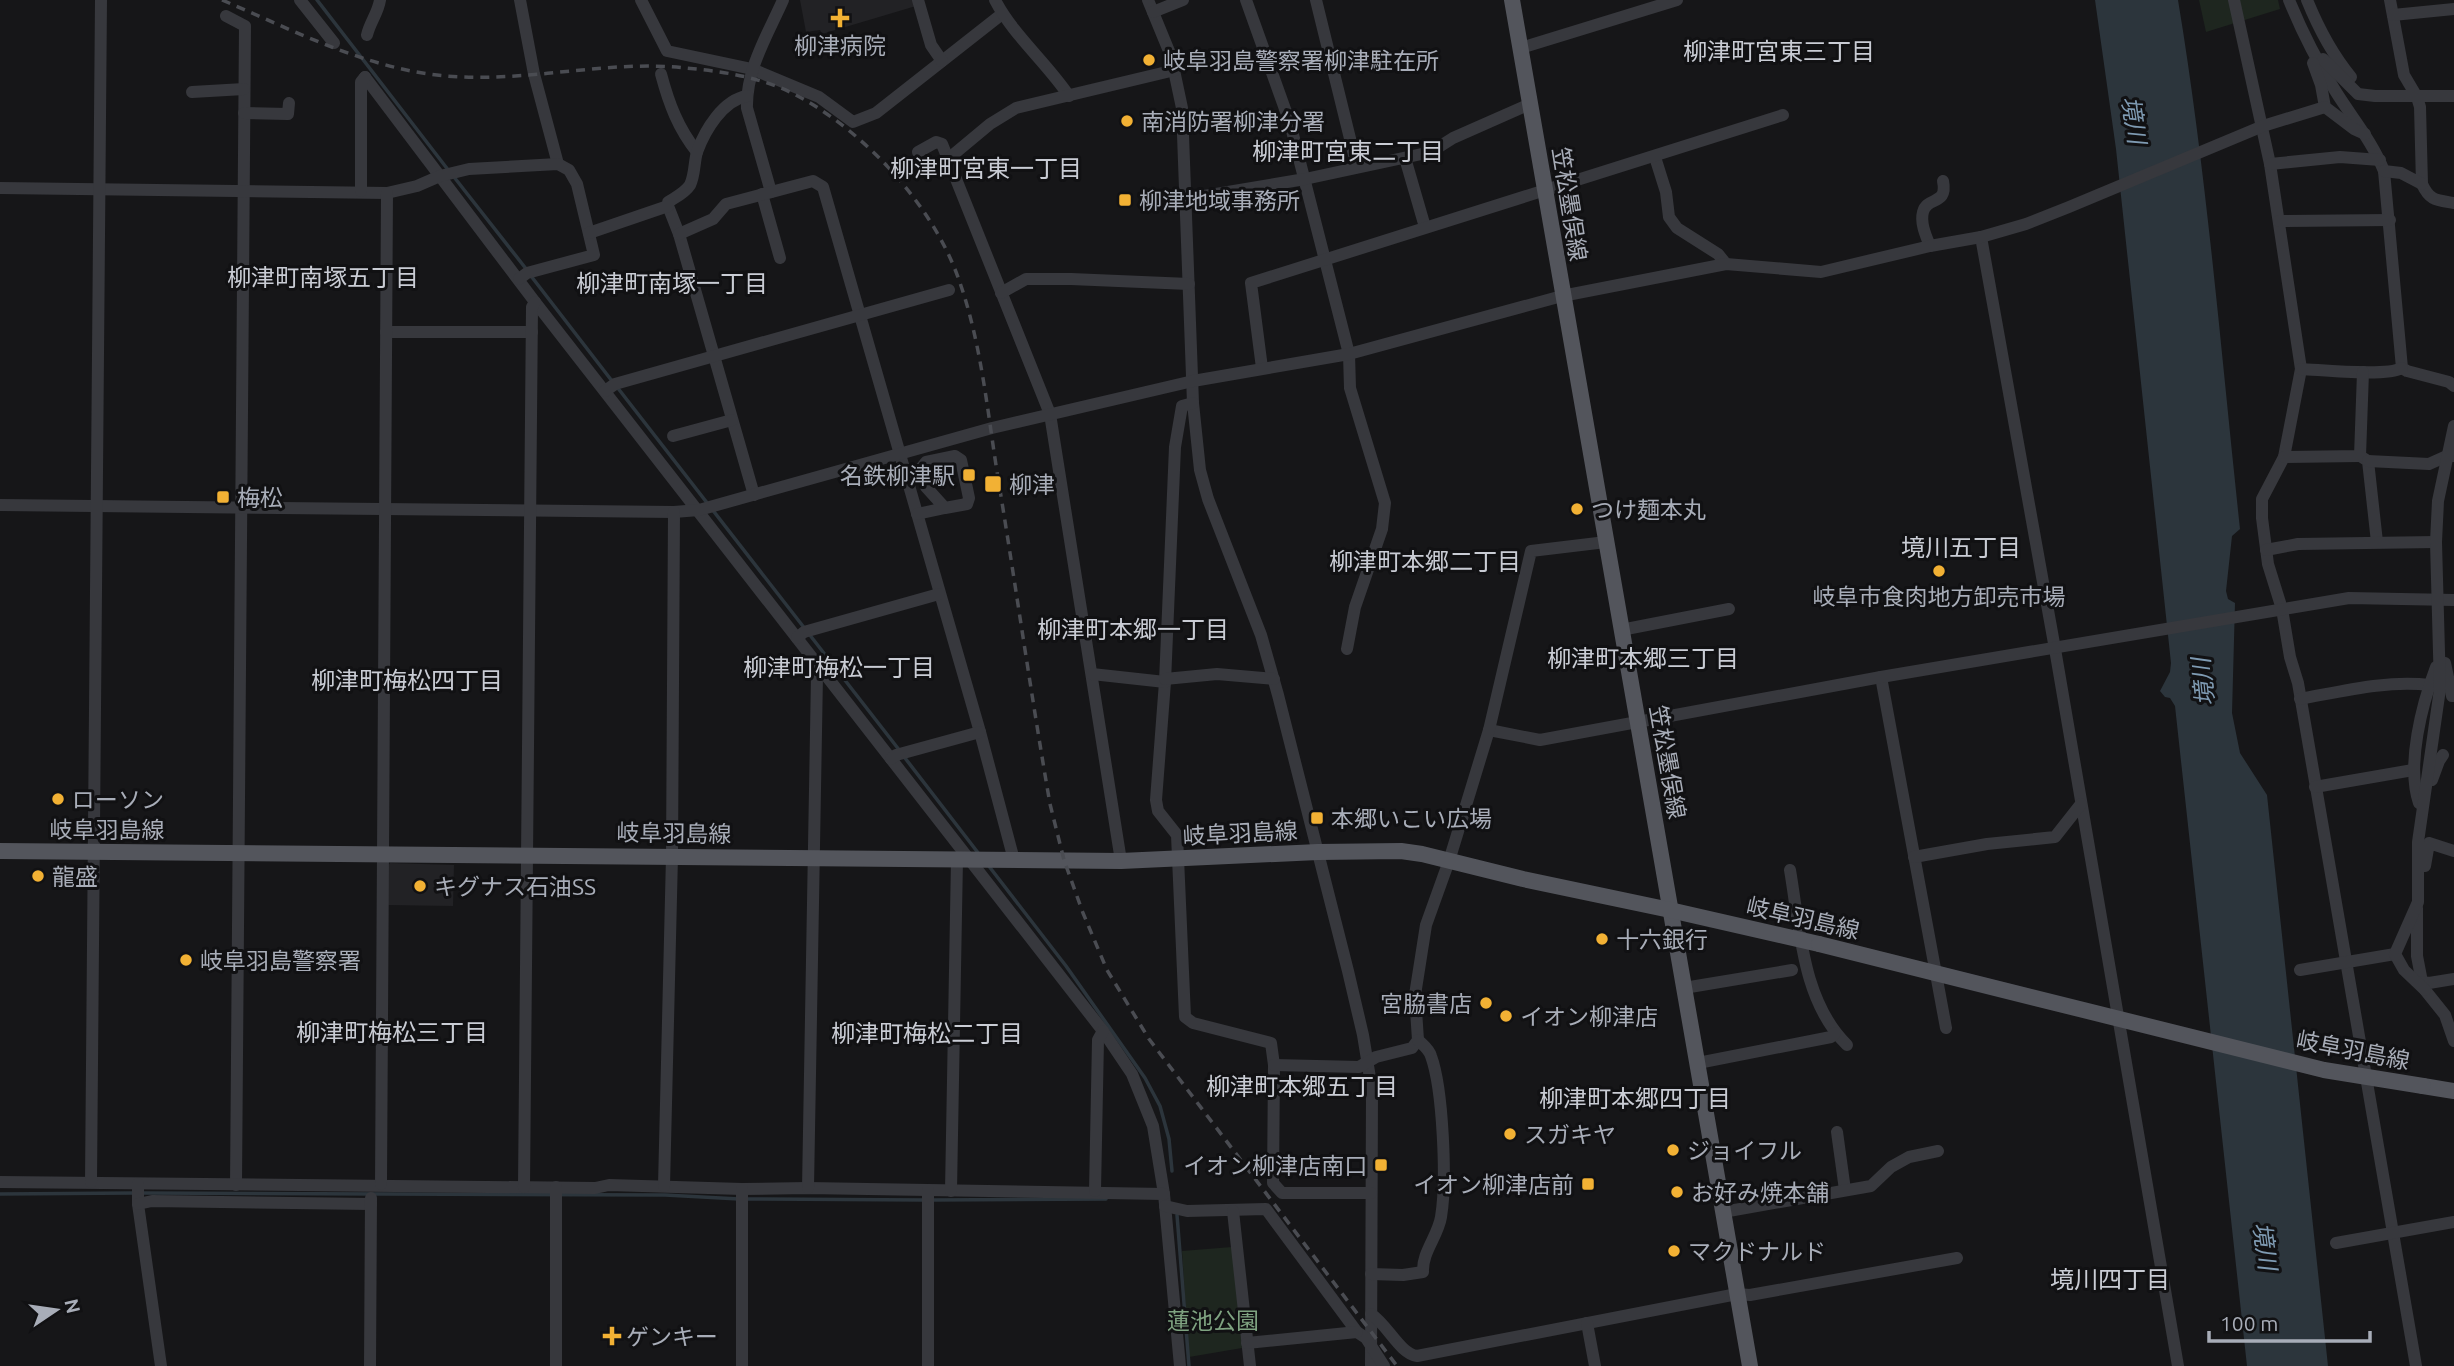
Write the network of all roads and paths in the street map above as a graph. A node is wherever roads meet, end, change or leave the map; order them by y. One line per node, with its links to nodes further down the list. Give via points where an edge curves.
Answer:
1 (101, 0): 59 (street)
2 (300, 0): 24 (street)
3 (380, 0): 23 (street)
4 (520, 0): 50 (street)
5 (641, 0): 28 (street, via 667,51)
6 (783, 0): 28 (street)
7 (918, 0): 27 (street, via 931,45)
8 (995, 0): 20 (street)
9 (1183, 0): 18 (street)
10 (1246, 0): 55 (street)
11 (1316, 0): 53 (street)
12 (1512, 0): 25 (main road, 笠松墨俣線)
13 (1677, 0): 25 (street)
14 (2234, 0): 43 (street)
15 (2289, 0): 26 (street)
16 (2307, 0): 35 (street, via 2342,66 2358,86)
17 (2390, 0): 21 (street)
18 (1151, 6): 29 (street)
19 (2454, 9): 21 (street)
20 (1002, 14): 27 (street); 34 (street)
21 (2393, 15): 37 (street, via 2404,75)
22 (226, 16): 31 (street, via 245,26)
23 (367, 35)
24 (334, 43)
25 (1521, 48): 39 (main road, 笠松墨俣線)
26 (2313, 49): 35 (street, via 2358,94); 40 (street, via 2310,54); 44 (street)
27 (942, 61): 28 (street, via 876,113 853,122 818,97)
28 (752, 69): 33 (street)
29 (1175, 70): 34 (street); 65 (street, via 1182,108)
30 (661, 74): 45 (street, via 668,104)
31 (244, 89): 32 (street); 41 (street)
32 (191, 92)
33 (747, 96): 45 (street, via 724,108); 64 (street)
34 (1069, 96): 49 (street, via 1016,108)
35 (2375, 96): 37 (street)
36 (2454, 96): 37 (street)
37 (2417, 97): 57 (street)
38 (289, 103): 41 (street, via 288,114)
39 (1530, 104): 48 (street, via 1431,152); 60 (main road, 笠松墨俣線)
40 (2325, 107): 43 (street); 44 (street)
41 (244, 113): 61 (street)
42 (1783, 115): 47 (street)
43 (2263, 126): 51 (street); 73 (street, via 2026,224)
44 (2365, 134): 52 (street)
45 (697, 152): 67 (street, via 690,184)
46 (918, 152): 49 (street, via 936,142 942,144)
47 (1655, 157): 60 (street); 77 (street, via 1669,218 1676,229 1718,254)
48 (1405, 158): 53 (street); 70 (street)
49 (948, 159): 81 (street)
50 (558, 164): 54 (street, via 469,169); 71 (street, via 569,170 577,184)
51 (2270, 164): 52 (street, via 2340,158); 69 (street)
52 (2382, 165): 57 (street); 68 (street)
53 (1357, 167): 55 (street)
54 (440, 176): 62 (street, via 365,77 361,82); 63 (street); 78 (street)
55 (1305, 179): 65 (street); 76 (street)
56 (1943, 181): 74 (street, via 1941,197 1923,210)
57 (2422, 184): 66 (street, via 2427,195)
58 (0, 188): 59 (street)
59 (99, 189): 61 (street); 107 (street)
60 (1545, 190): 70 (street); 82 (main road, 笠松墨俣線)
61 (243, 191): 62 (street); 108 (street)
62 (361, 191): 63 (street)
63 (387, 193): 85 (street)
64 (767, 193): 72 (street, via 726,204 713,219); 75 (street); 84 (street, via 813,181 823,187)
65 (1186, 199): 79 (street)
66 (2454, 203)
67 (668, 206): 71 (street); 72 (street)
68 (2390, 220): 69 (street); 90 (street)
69 (2280, 221): 91 (street)
70 (1425, 227): 76 (street)
71 (589, 233): 78 (street, via 594,255)
72 (679, 234): 88 (street)
73 (1981, 237): 74 (street); 128 (street)
74 (1930, 246): 77 (street, via 1821,272)
75 (780, 258)
76 (1325, 258): 87 (street); 89 (street, via 1251,283)
77 (1726, 264): 82 (street)
78 (519, 279): 83 (street)
79 (1189, 284): 81 (street, via 1026,279); 93 (street)
80 (949, 290): 84 (street)
81 (1001, 293): 97 (street)
82 (1562, 296): 87 (street); 115 (main road, 笠松墨俣線)
83 (535, 302): 86 (street); 95 (street)
84 (861, 314): 88 (street); 101 (street)
85 (386, 332): 86 (street); 110 (street)
86 (532, 332): 111 (street)
87 (1349, 354): 89 (street); 127 (street, via 1350,388 1385,503 1382,529 1355,607)
88 (714, 356): 95 (street, via 615,384); 98 (street)
89 (1262, 368): 93 (street)
90 (2402, 368): 92 (street); 94 (street)
91 (2301, 369): 92 (street); 103 (street)
92 (2363, 372): 104 (street)
93 (1193, 381): 96 (street); 97 (street)
94 (2454, 386)
95 (606, 391): 112 (street)
96 (1193, 403): 133 (street, via 1208,499); 134 (street, via 1182,406 1175,447)
97 (1050, 414): 101 (street); 131 (street)
98 (732, 420): 100 (street); 105 (street)
99 (2454, 426): 102 (street)
100 (673, 436)
101 (900, 454): 105 (street); 114 (street)
102 (2451, 456): 104 (street, via 2429,464); 117 (street, via 2438,501)
103 (2284, 457): 104 (street); 118 (street, via 2262,499)
104 (2364, 458): 116 (street)
105 (754, 495): 112 (street)
106 (0, 505): 107 (street)
107 (97, 506): 108 (street); 151 (street)
108 (242, 508): 110 (street); 153 (street)
109 (945, 508): 109 (street, via 926,487 922,467 955,456 961,460 969,498 967,504); 114 (street)
110 (384, 509): 111 (street); 154 (street)
111 (531, 510): 113 (street); 155 (street)
112 (699, 510): 113 (street); 125 (street)
113 (674, 512): 156 (street)
114 (917, 514): 119 (street)
115 (1605, 542): 124 (main road, 笠松墨俣線); 139 (street, via 1531,551)
116 (2376, 542): 117 (street); 118 (street, via 2298,544)
117 (2436, 542): 120 (street)
118 (2266, 550): 123 (street)
119 (939, 594): 125 (street, via 804,632); 141 (street)
120 (2438, 600): 121 (street); 123 (street, via 2349,598); 126 (street)
121 (2454, 600)
122 (1729, 609): 124 (street)
123 (2282, 609): 128 (street); 137 (street)
124 (1621, 629): 138 (main road, 笠松墨俣線)
125 (797, 638): 130 (street)
126 (2440, 647): 129 (street); 136 (street)
127 (1347, 649)
128 (2055, 649): 132 (street); 147 (street)
129 (2440, 666): 135 (street); 140 (street)
130 (820, 667): 143 (street); 158 (street)
131 (1092, 674): 134 (street); 162 (street)
132 (1881, 677): 138 (street); 157 (street)
133 (1274, 679): 134 (street, via 1217,674); 152 (street)
134 (1165, 681): 161 (street, via 1156,800 1158,811 1177,835)
135 (2430, 685): 137 (street, via 2384,683); 144 (street)
136 (2454, 696)
137 (2300, 699): 145 (street)
138 (1637, 722): 139 (street, via 1540,740); 166 (main road, 笠松墨俣線)
139 (1489, 730): 163 (street)
140 (2435, 731): 142 (street); 146 (street)
141 (980, 732): 143 (street); 160 (street)
142 (2449, 757): 146 (street, via 2439,761)
143 (891, 759): 159 (street)
144 (2413, 770): 145 (street); 146 (street, via 2418,801)
145 (2315, 787): 169 (street)
146 (2423, 801): 148 (street); 165 (street)
147 (2081, 804): 157 (street, via 2055,837); 229 (street)
148 (2429, 844): 150 (street); 165 (street)
149 (0, 850): 151 (main road, 岐阜羽島線)
150 (2454, 851)
151 (95, 852): 153 (main road, 岐阜羽島線); 188 (street)
152 (1318, 852): 161 (main road, 岐阜羽島線); 163 (main road, 岐阜羽島線, via 1401,851); 181 (street)
153 (238, 853): 154 (main road, 岐阜羽島線); 190 (street)
154 (383, 854): 155 (main road, 岐阜羽島線); 191 (street)
155 (527, 855): 156 (main road, 岐阜羽島線); 193 (street)
156 (672, 856): 158 (main road, 岐阜羽島線); 192 (street)
157 (1914, 857): 175 (street)
158 (814, 858): 159 (main road, 岐阜羽島線); 195 (street)
159 (962, 859): 160 (main road, 岐阜羽島線); 176 (street); 199 (street)
160 (1014, 860): 162 (main road, 岐阜羽島線)
161 (1179, 860): 162 (main road, 岐阜羽島線); 183 (street, via 1185,1017 1271,1043)
162 (1121, 861)
163 (1449, 861): 166 (main road, 岐阜羽島線); 178 (street, via 1419,959 1415,995)
164 (1790, 870): 167 (street)
165 (2418, 902): 168 (street); 173 (street, via 2417,956)
166 (1670, 910): 167 (main road, 岐阜羽島線); 174 (main road, 笠松墨俣線)
167 (1802, 940): 177 (street, via 1821,1009); 184 (main road, 岐阜羽島線, bridge, via 2324,1070)
168 (2395, 954): 169 (street); 173 (street, via 2404,970)
169 (2346, 963): 171 (street); 208 (street)
170 (1792, 970): 174 (street)
171 (2300, 970)
172 (2453, 976): 173 (street)
173 (2423, 986): 179 (street, via 2445,1015)
174 (1684, 988): 182 (main road, 笠松墨俣線)
175 (1946, 1028)
176 (1103, 1031): 200 (street, via 1098,1040); 202 (street, via 1143,1096 1153,1126)
177 (1835, 1033): 180 (street); 182 (street)
178 (1418, 1040): 181 (street, via 1412,1048); 211 (street, via 1431,1054 1439,1091 1441,1220 1422,1263 1423,1272)
179 (2454, 1041)
180 (1847, 1045)
181 (1368, 1061): 183 (street, via 1359,1067); 201 (street)
182 (1698, 1063): 206 (main road, 笠松墨俣線)
183 (1274, 1065): 201 (street, via 1273,1183 1282,1193)
184 (2454, 1091)
185 (1837, 1132): 198 (street)
186 (1938, 1151): 198 (street, via 1909,1157 1871,1186)
187 (0, 1182): 188 (street)
188 (91, 1182): 189 (street)
189 (138, 1184): 190 (street); 203 (street)
190 (236, 1185): 191 (street)
191 (376, 1185): 193 (street); 204 (street)
192 (664, 1186): 194 (street); 196 (street)
193 (524, 1187): 194 (street)
194 (556, 1187): 222 (street)
195 (808, 1188): 196 (street); 197 (street)
196 (742, 1189): 223 (street)
197 (928, 1190): 199 (street); 224 (street)
198 (1845, 1190): 206 (street)
199 (951, 1191): 200 (street)
200 (1095, 1191): 202 (street)
201 (1371, 1193): 211 (street)
202 (1165, 1200): 205 (street, via 1187,1211); 225 (street)
203 (138, 1204): 204 (street); 220 (street)
204 (371, 1204): 221 (street)
205 (1233, 1211): 215 (street, via 1266,1209); 216 (street)
206 (1723, 1212): 212 (main road, 笠松墨俣線)
207 (2454, 1222): 208 (street)
208 (2393, 1233): 209 (street); 230 (street)
209 (2336, 1243)
210 (1957, 1258): 212 (street)
211 (1371, 1274): 213 (street)
212 (1737, 1294): 214 (street); 228 (main road, 笠松墨俣線)
213 (1371, 1314): 217 (street); 218 (street)
214 (1587, 1323): 218 (street); 227 (street)
215 (1357, 1332): 216 (street); 217 (street)
216 (1247, 1343): 226 (street)
217 (1371, 1348): 219 (street)
218 (1413, 1361)
219 (1374, 1365)
220 (161, 1366)
221 (370, 1366)
222 (556, 1366)
223 (742, 1366)
224 (928, 1366)
225 (1180, 1366)
226 (1250, 1366)
227 (1594, 1366)
228 (1750, 1366)
229 (2178, 1366)
230 (2416, 1366)

